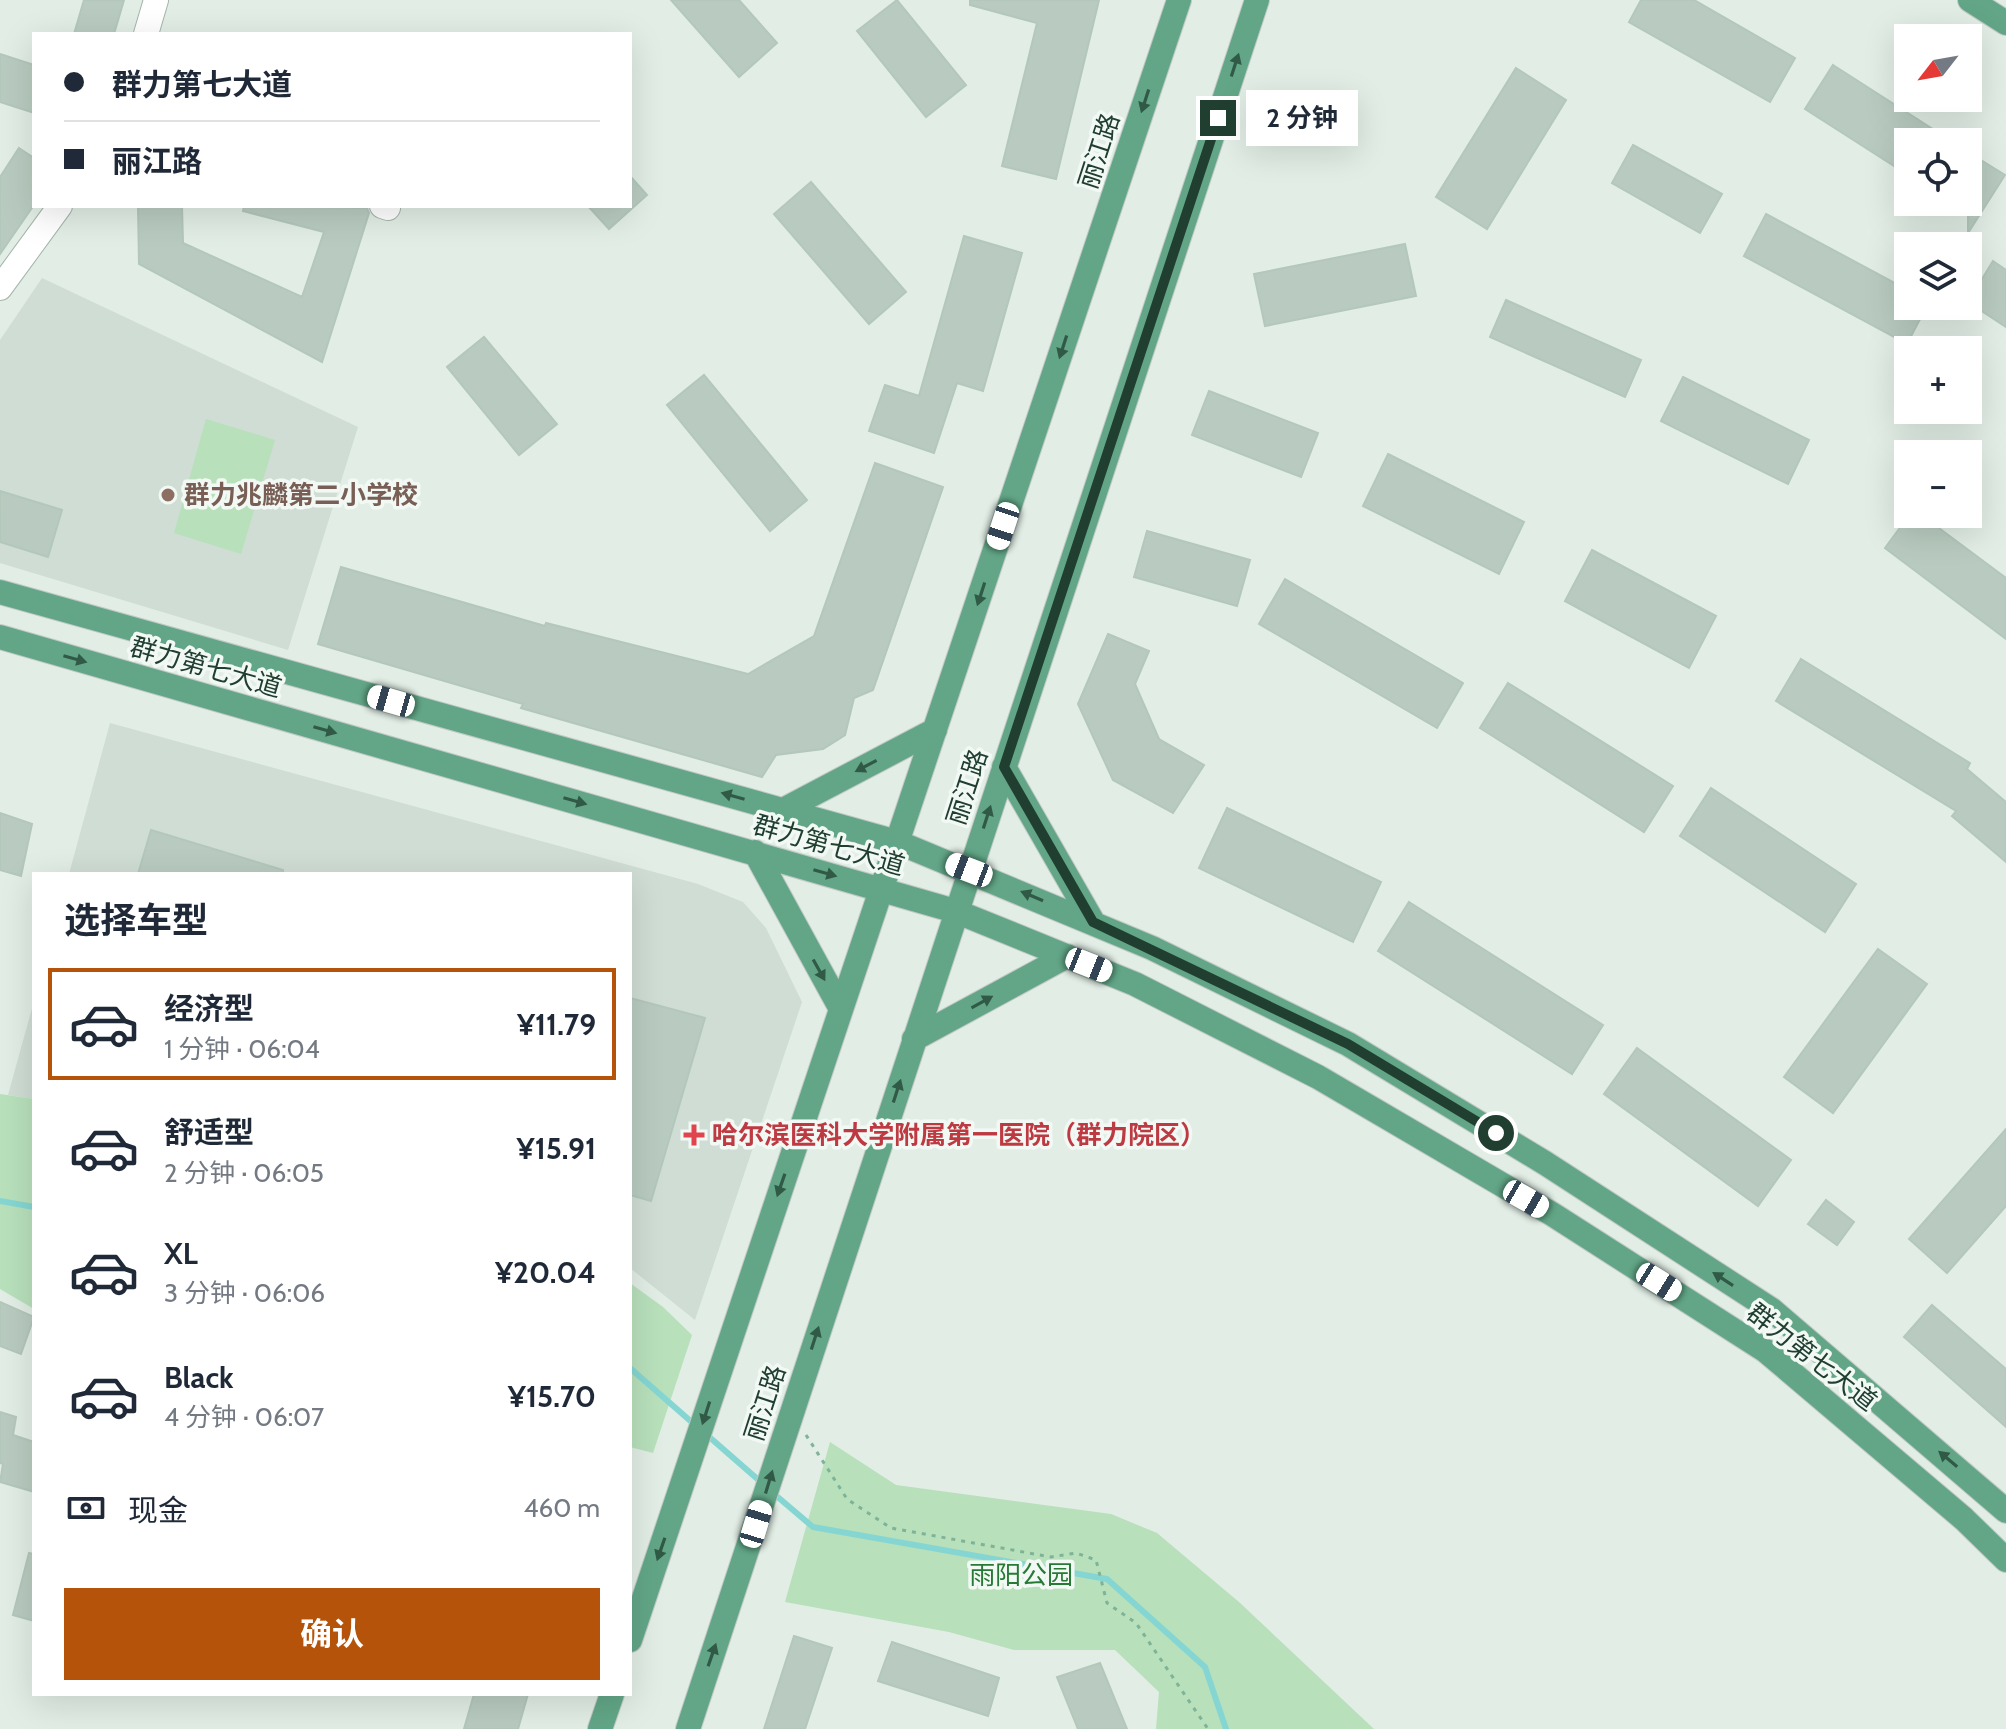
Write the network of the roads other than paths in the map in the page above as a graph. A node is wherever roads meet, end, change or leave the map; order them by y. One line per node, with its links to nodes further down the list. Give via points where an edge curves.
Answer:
1 (156, 0): 6 (street)
2 (1179, 0): 11 (main road, 丽江路, one-way to 11)
3 (1257, 0): 12 (main road, 丽江路, one-way to 3)
4 (1970, 0): 5 (main road)
5 (2006, 23)
6 (147, 32)
7 (59, 208): 8 (street)
8 (0, 288)
9 (0, 592): 13 (main road, 群力第七大道, one-way to 9)
10 (0, 637): 15 (main road, 群力第七大道, one-way to 15)
11 (935, 730): 13 (main road, one-way to 13); 14 (main road, 丽江路)
12 (1004, 767): 16 (main road, 丽江路, one-way to 12); 19 (main road)
13 (783, 810): 14 (main road, 群力第七大道)
14 (897, 842): 16 (main road, 群力第七大道); 17 (main road, 丽江路)
15 (755, 852): 17 (main road, 群力第七大道, one-way to 17); 21 (main road, one-way to 21)
16 (969, 870): 18 (main road, 丽江路); 19 (main road, 群力第七大道, one-way to 16)
17 (881, 888): 18 (main road, 群力第七大道); 21 (main road, 丽江路)
18 (955, 911): 20 (main road, 群力第七大道); 22 (main road, 丽江路)
19 (1093, 922): 23 (main road, 群力第七大道, one-way to 19, via 1772,1310 1558,1171 1348,1044)
20 (1067, 956): 22 (main road, one-way to 20); 24 (main road, 群力第七大道, via 1135,984 1318,1077 1552,1214 1766,1351)
21 (841, 1009): 25 (main road, 丽江路, one-way to 25)
22 (914, 1039): 28 (main road, 丽江路, one-way to 22)
23 (2006, 1511)
24 (2006, 1560)
25 (632, 1634)
26 (611, 1696): 27 (main road)
27 (600, 1729)
28 (688, 1729)

